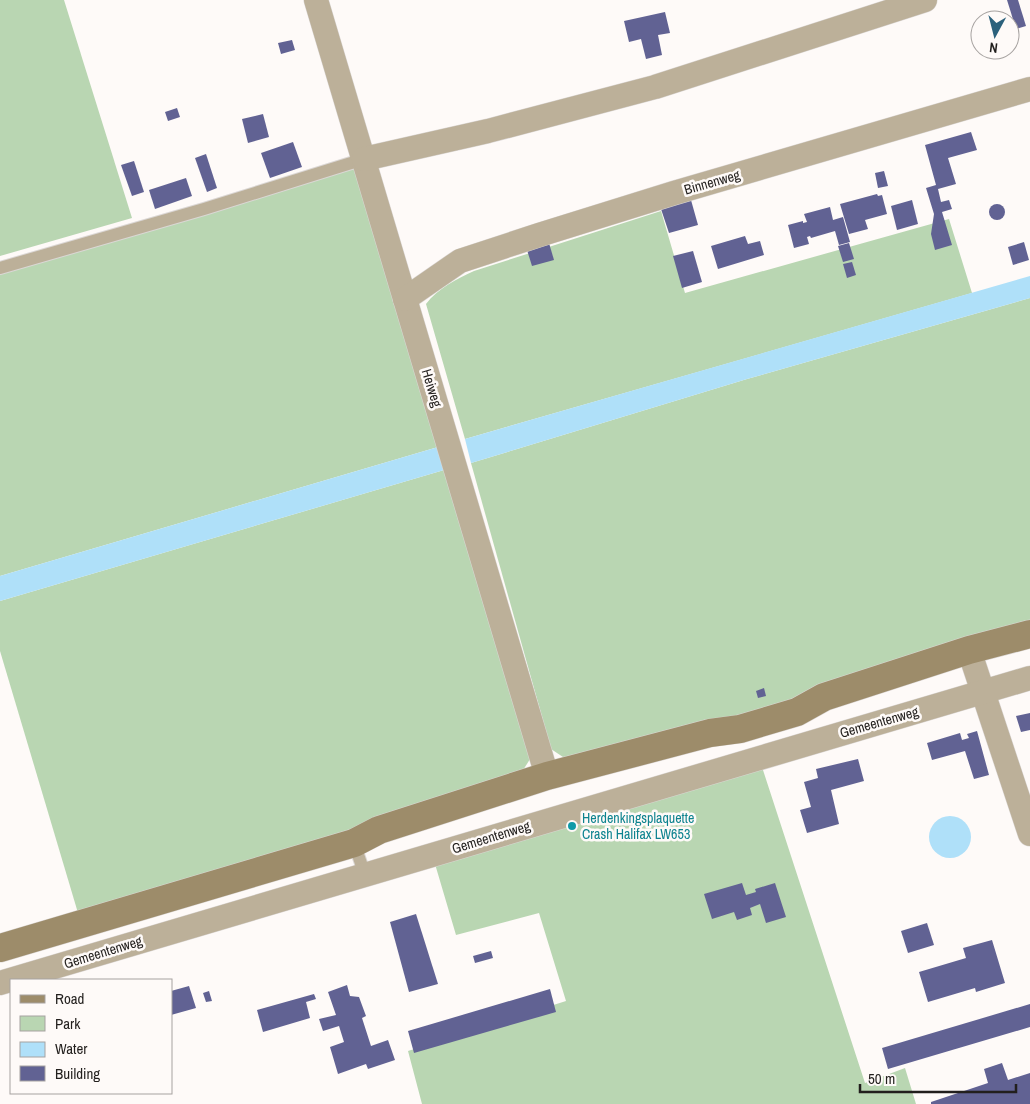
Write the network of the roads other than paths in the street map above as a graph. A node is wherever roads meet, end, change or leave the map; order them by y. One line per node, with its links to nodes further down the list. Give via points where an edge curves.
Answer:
1 (316, 0): 4 (street, Heiweg)
2 (925, 0): 4 (street, via 655,87)
3 (1030, 89): 6 (street, Binnenweg, via 530,238 460,262)
4 (364, 160): 5 (lane); 6 (street, Heiweg)
5 (0, 268)
6 (405, 299): 12 (street, Heiweg)
7 (1030, 634): 9 (main road, Gemeentenweg)
8 (1030, 652): 9 (main road, Gemeentenweg)
9 (976, 670): 10 (street, Gemeentenweg); 11 (main road, Gemeentenweg, via 824,697 797,712); 13 (street); 15 (street, Gemeentenweg)
10 (1030, 678)
11 (740, 729): 12 (main road, Gemeentenweg, via 710,733); 14 (main road, Gemeentenweg, via 712,744 553,794 382,841)
12 (548, 776): 14 (main road, Gemeentenweg, via 379,830)
13 (1030, 834)
14 (354, 843): 15 (lane); 16 (main road, Gemeentenweg)
15 (365, 875): 17 (street, Gemeentenweg)
16 (0, 948)
17 (14, 979)

